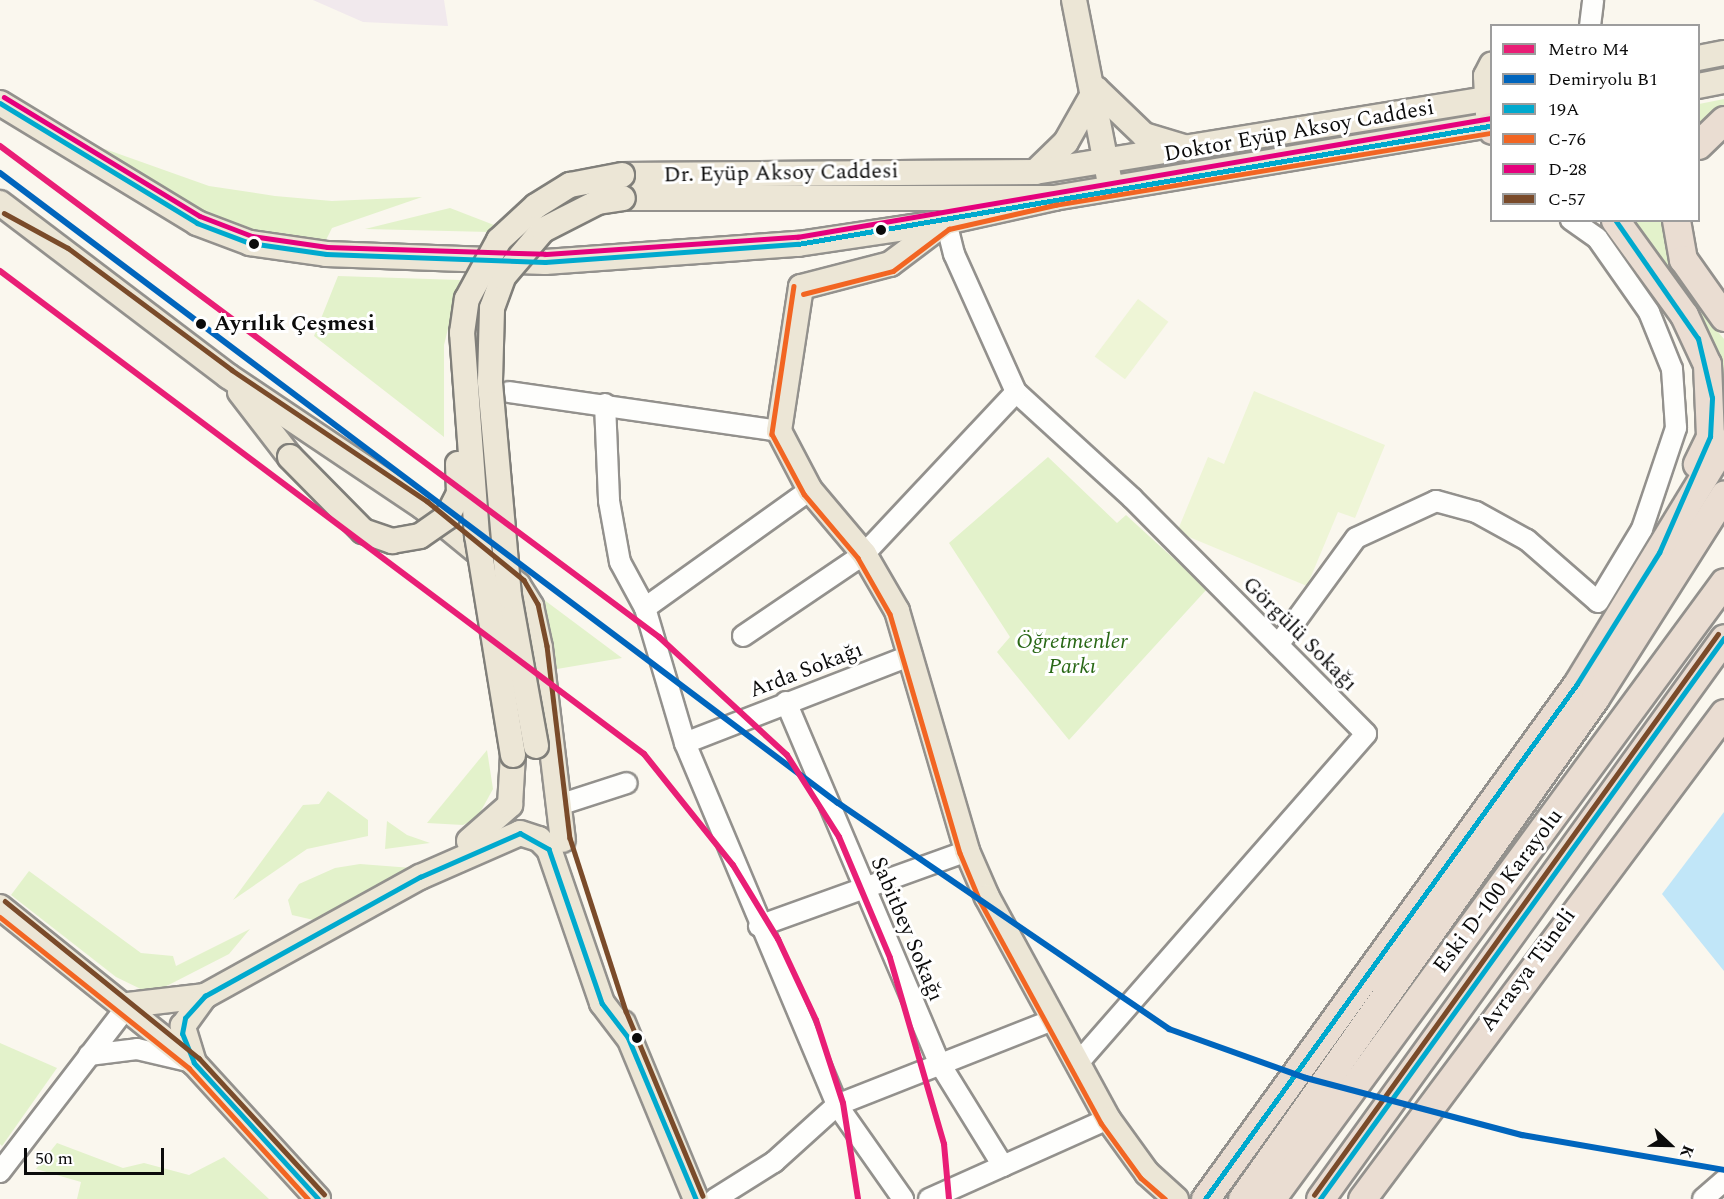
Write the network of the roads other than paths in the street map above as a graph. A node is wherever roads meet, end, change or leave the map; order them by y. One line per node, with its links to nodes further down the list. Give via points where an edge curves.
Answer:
1 (1074, 0): 7 (main road)
2 (1593, 0): 3 (street)
3 (1590, 24)
4 (1490, 66): 8 (main road, via 1486,76)
5 (1724, 81): 6 (main road)
6 (1700, 86)
7 (1096, 89): 13 (main road, via 1144,135); 14 (main road); 15 (main road, via 1076,128)
8 (1489, 99): 13 (main road, Doktor Eyüp Aksoy Caddesi)
9 (0, 104): 20 (main road, Dr. Eyüp Aksoy Caddesi, via 197,223 284,250 545,262 798,244)
10 (1724, 120): 12 (highway)
11 (1490, 127): 16 (main road, Dr. Eyüp Aksoy Caddesi)
12 (1700, 143)
13 (1191, 150): 14 (main road, Doktor Eyüp Aksoy Caddesi)
14 (1106, 164): 15 (main road, Dr. Eyüp Aksoy Caddesi); 16 (main road)
15 (1035, 172): 26 (main road, Dr. Eyüp Aksoy Caddesi, bridge, via 622,174 570,185 518,221 479,273)
16 (1113, 192): 17 (main road, Dr. Eyüp Aksoy Caddesi)
17 (1054, 198): 20 (main road, Dr. Eyüp Aksoy Caddesi); 50 (main road, Dr. Eyüp Aksoy Caddesi, bridge, via 623,198 598,202 543,230 503,278 492,308 490,381 509,596 536,746)
18 (0, 203): 24 (main road)
19 (0, 220): 24 (main road)
20 (946, 222): 29 (street, Görgülü Sokağı, via 954,254); 31 (main road, Dr. Eyüp Aksoy Caddesi, via 890,264 801,288)
21 (1574, 222): 41 (street, via 1597,238 1649,312 1672,369 1676,428 1642,529 1598,602 1527,540 1476,512 1436,501 1356,538)
22 (1616, 222): 35 (highway, via 1698,339 1712,398 1710,437)
23 (1676, 222): 25 (highway, via 1683,260)
24 (64, 254): 27 (main road)
25 (1724, 317)
26 (462, 333): 27 (main road, bridge, via 459,493 447,516 420,536 392,541 363,531 290,457); 52 (main road, Dr. Eyüp Aksoy Caddesi, bridge, via 477,537 513,755 510,804 493,824)
27 (228, 376): 49 (main road, via 423,507 518,585 531,606 540,648)
28 (509, 392): 30 (street)
29 (1016, 392): 36 (street); 41 (street, Görgülü Sokağı)
30 (606, 404): 31 (street); 38 (street, via 609,501 620,562)
31 (779, 431): 33 (main road)
32 (1724, 442): 35 (highway)
33 (810, 490): 36 (main road); 38 (street)
34 (1724, 495): 76 (highway, via 1588,707)
35 (1659, 553): 75 (highway, via 1570,694)
36 (864, 554): 39 (street); 42 (main road, via 897,611)
37 (1724, 580): 77 (highway, Eski D-100 Karayolu)
38 (645, 608): 46 (street)
39 (743, 636)
40 (1724, 638): 78 (highway, Eski D-100 Karayolu)
41 (1278, 645): 63 (street, Görgülü Sokağı, via 1366,734)
42 (912, 655): 43 (street, Arda Sokağı); 51 (main road)
43 (786, 702): 46 (street, Arda Sokağı); 53 (street, Sabitbey Sokağı)
44 (1724, 712): 47 (highway)
45 (1724, 720): 47 (highway)
46 (685, 743): 55 (street)
47 (1698, 744): 79 (highway, Avrasya Tüneli)
48 (627, 783): 49 (street)
49 (560, 805): 50 (main road)
50 (563, 840): 59 (main road)
51 (967, 851): 53 (street); 58 (main road)
52 (420, 877): 56 (main road); 59 (main road, via 510,834 539,839 552,856 602,1003)
53 (863, 888): 55 (street); 62 (street, Sabitbey Sokağı)
54 (0, 907): 57 (main road)
55 (759, 926): 64 (street)
56 (205, 996): 57 (main road); 61 (main road, via 183,1026)
57 (128, 1005): 60 (street); 61 (main road)
58 (1053, 1020): 62 (street); 63 (main road)
59 (628, 1036): 70 (main road)
60 (89, 1055): 61 (street, via 137,1049); 67 (street)
61 (194, 1063): 69 (main road)
62 (940, 1064): 64 (street); 66 (street, Sabitbey Sokağı)
63 (1077, 1064): 65 (main road)
64 (837, 1105): 71 (street, via 774,1162); 72 (street)
65 (1108, 1119): 66 (street); 74 (main road, via 1147,1173)
66 (1003, 1166): 73 (street)
67 (0, 1172)
68 (1724, 1181): 80 (street)
69 (318, 1199)
70 (696, 1199)
71 (715, 1199)
72 (903, 1199)
73 (929, 1199)
74 (1176, 1199)
75 (1205, 1199)
76 (1242, 1199)
77 (1271, 1199)
78 (1320, 1199)
79 (1364, 1199)
80 (1704, 1199)

